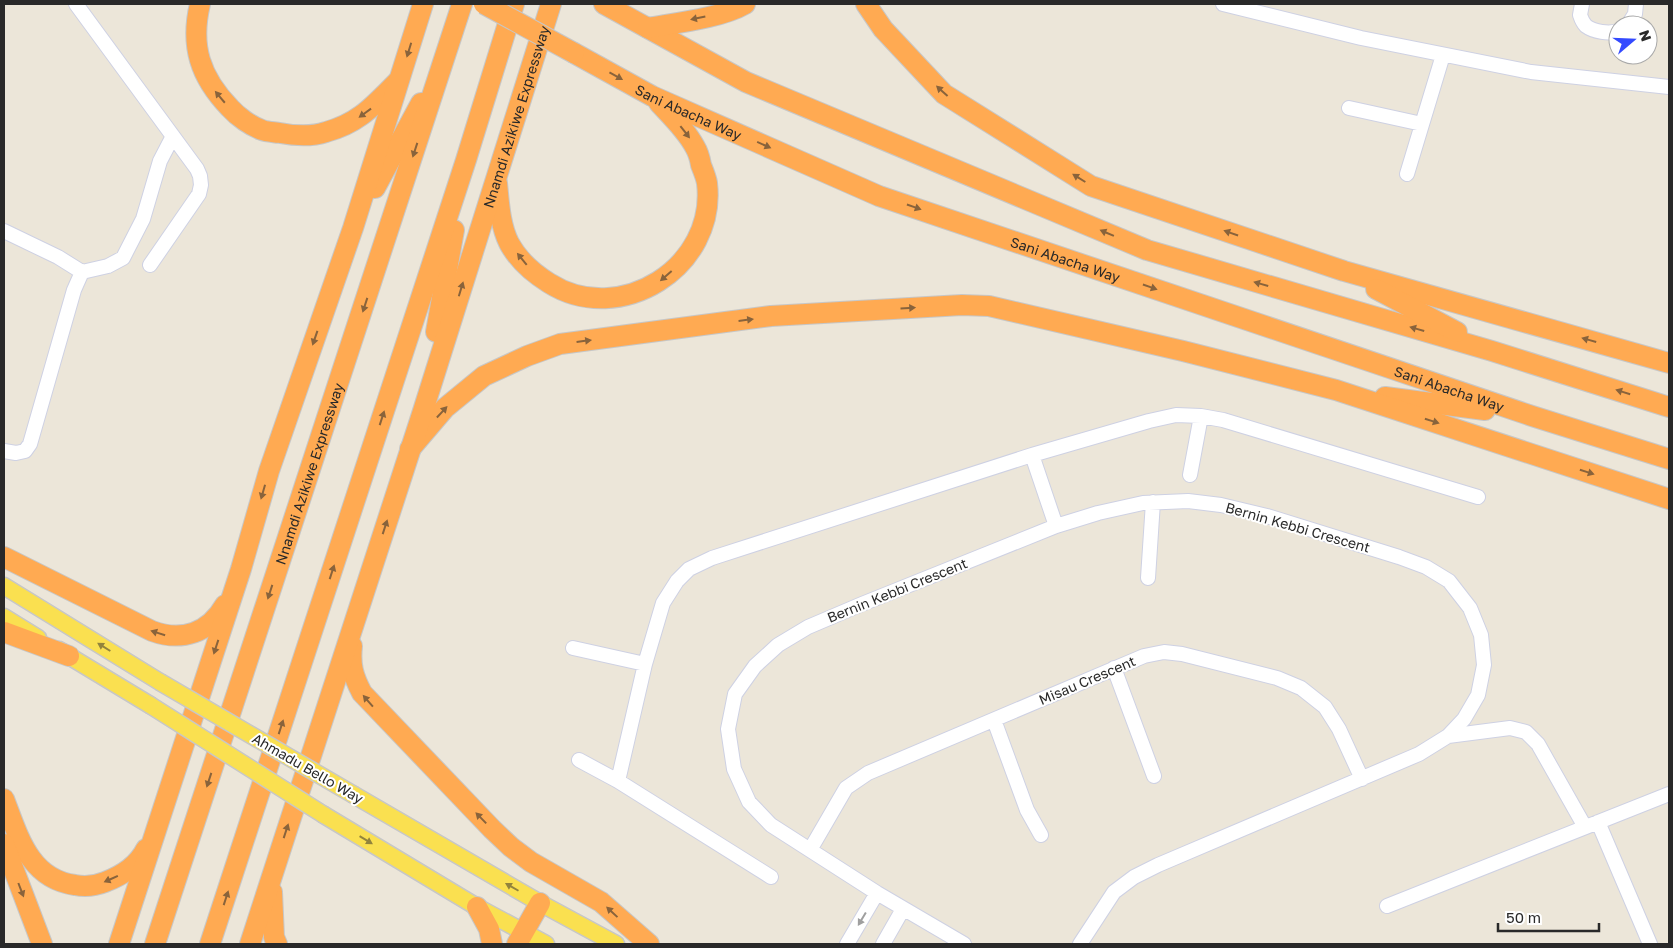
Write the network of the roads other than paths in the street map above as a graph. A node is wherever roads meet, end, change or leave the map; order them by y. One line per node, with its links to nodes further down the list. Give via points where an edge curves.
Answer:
1 (76, 4): 22 (street)
2 (200, 4): 17 (highway, one-way to 2, via 367,112 344,126 299,136 260,130 237,115 217,94 202,67 196,20)
3 (424, 4): 17 (highway, one-way to 17)
4 (462, 4): 16 (highway, Nnamdi Azikiwe Expressway)
5 (484, 4): 19 (highway, Sani Abacha Way, one-way to 19, bridge)
6 (514, 4): 23 (highway)
7 (551, 4): 25 (highway, Nnamdi Azikiwe Expressway)
8 (604, 4): 13 (highway)
9 (745, 4): 13 (highway, one-way to 13, via 712,15)
10 (866, 4): 29 (highway, one-way to 10, via 1091,186 944,94 883,29)
11 (1223, 4): 15 (street)
12 (1582, 4): 14 (street, via 1580,15 1586,25 1598,32)
13 (648, 28): 31 (highway, one-way to 13, via 1147,250 746,82)
14 (1608, 32)
15 (1444, 55): 18 (street, via 1531,72); 21 (street)
16 (445, 60): 26 (highway); 82 (highway, Nnamdi Azikiwe Expressway, one-way to 82)
17 (400, 79): 26 (highway)
18 (1669, 87)
19 (652, 96): 25 (highway, one-way to 25, via 686,131 696,148 707,182 707,205 693,248 662,280 633,294 614,298 582,297 560,290 535,275 509,242 502,220); 37 (highway, Sani Abacha Way, one-way to 37, via 880,196)
20 (1349, 108): 21 (street)
21 (1422, 124): 24 (street)
22 (173, 136): 28 (street, via 200,176 200,190); 30 (street, via 160,161 143,219 123,258 108,266)
23 (466, 160): 35 (highway); 83 (highway, one-way to 23)
24 (1407, 174)
25 (496, 176): 35 (highway, Nnamdi Azikiwe Expressway, one-way to 25)
26 (353, 228): 48 (highway, one-way to 48, via 269,471)
27 (4, 231): 30 (street)
28 (150, 265)
29 (1344, 271): 31 (highway); 32 (highway, one-way to 29)
30 (82, 272): 39 (street, via 30,444 25,451)
31 (1492, 351): 34 (highway, one-way to 31)
32 (1669, 363)
33 (1336, 390): 37 (highway); 38 (highway, one-way to 33, via 445,408 484,376 560,344 790,315 962,304 989,306); 44 (highway, one-way to 44)
34 (1669, 407)
35 (423, 411): 38 (highway, Nnamdi Azikiwe Expressway)
36 (1201, 416): 40 (street, via 1176,415); 42 (street); 43 (street)
37 (1532, 416): 41 (highway, Sani Abacha Way)
38 (410, 449): 51 (highway, Nnamdi Azikiwe Expressway, one-way to 38)
39 (4, 451)
40 (1032, 455): 46 (street); 56 (street, via 712,558 689,569 663,603)
41 (1669, 459)
42 (1190, 475)
43 (1478, 497)
44 (1669, 499)
45 (1153, 502): 46 (street, Bernin Kebbi Crescent, via 1098,513); 49 (street); 59 (street, Bernin Kebbi Crescent, via 1213,504 1267,516 1399,557 1426,567 1449,581 1470,608 1481,635 1484,665 1478,695 1464,719)
46 (1056, 526): 71 (street, Bernin Kebbi Crescent, via 808,627 778,645 755,666 735,694 728,729 734,770 749,802 770,826)
47 (4, 557): 48 (highway, one-way to 47, via 219,616 192,634 177,637 152,631)
48 (241, 569): 68 (highway, one-way to 68)
49 (1148, 578)
50 (4, 586): 75 (main road, Ahmadu Bello Way, one-way to 50, bridge, via 160,682)
51 (358, 609): 72 (highway, Nnamdi Azikiwe Expressway, one-way to 51); 89 (highway, one-way to 51, via 602,902 510,847 372,706 354,678 351,664)
52 (4, 618): 55 (main road, Ahmadu Bello Way)
53 (4, 632): 55 (highway)
54 (573, 648): 56 (street)
55 (69, 656): 77 (main road, Ahmadu Bello Way, one-way to 77, bridge)
56 (645, 664): 63 (street)
57 (1114, 668): 58 (street, Misau Crescent); 61 (street); 62 (street, Misau Crescent, via 1164,652 1277,678 1301,688 1325,707)
58 (994, 720): 69 (street, via 1028,810); 71 (street, Misau Crescent, via 868,773 846,788)
59 (1448, 736): 62 (street, Bernin Kebbi Crescent, via 1419,754); 67 (street, via 1510,728 1526,732 1538,744)
60 (579, 760): 63 (street)
61 (1154, 776)
62 (1362, 779): 93 (street, Bernin Kebbi Crescent, via 1134,877 1114,892)
63 (618, 782): 73 (street)
64 (1669, 794): 66 (street)
65 (4, 799): 68 (highway, one-way to 65, via 145,853 115,878 100,884 67,884 40,870 28,856)
66 (1598, 822): 67 (street); 94 (street)
67 (1584, 827): 76 (street)
68 (156, 832): 81 (highway)
69 (1041, 835)
70 (4, 844): 80 (highway, one-way to 80)
71 (810, 850): 74 (street, Bernin Kebbi Crescent)
72 (276, 862): 84 (highway, Nnamdi Azikiwe Expressway); 85 (highway, via 272,892)
73 (771, 877)
74 (877, 893): 78 (street, Bernin Kebbi Crescent); 90 (street, one-way to 90)
75 (540, 903): 79 (highway); 88 (main road, Ahmadu Bello Way)
76 (1387, 906)
77 (477, 907): 79 (main road, Ahmadu Bello Way); 86 (highway, via 489,929)
78 (903, 910): 91 (street); 92 (street, Bernin Kebbi Crescent)
79 (521, 939): 87 (main road, Ahmadu Bello Way)
80 (42, 944)
81 (119, 944)
82 (155, 944)
83 (210, 944)
84 (250, 944)
85 (277, 944)
86 (492, 944)
87 (546, 944)
88 (616, 944)
89 (648, 944)
90 (847, 944)
91 (882, 944)
92 (964, 944)
93 (1080, 944)
94 (1650, 944)

